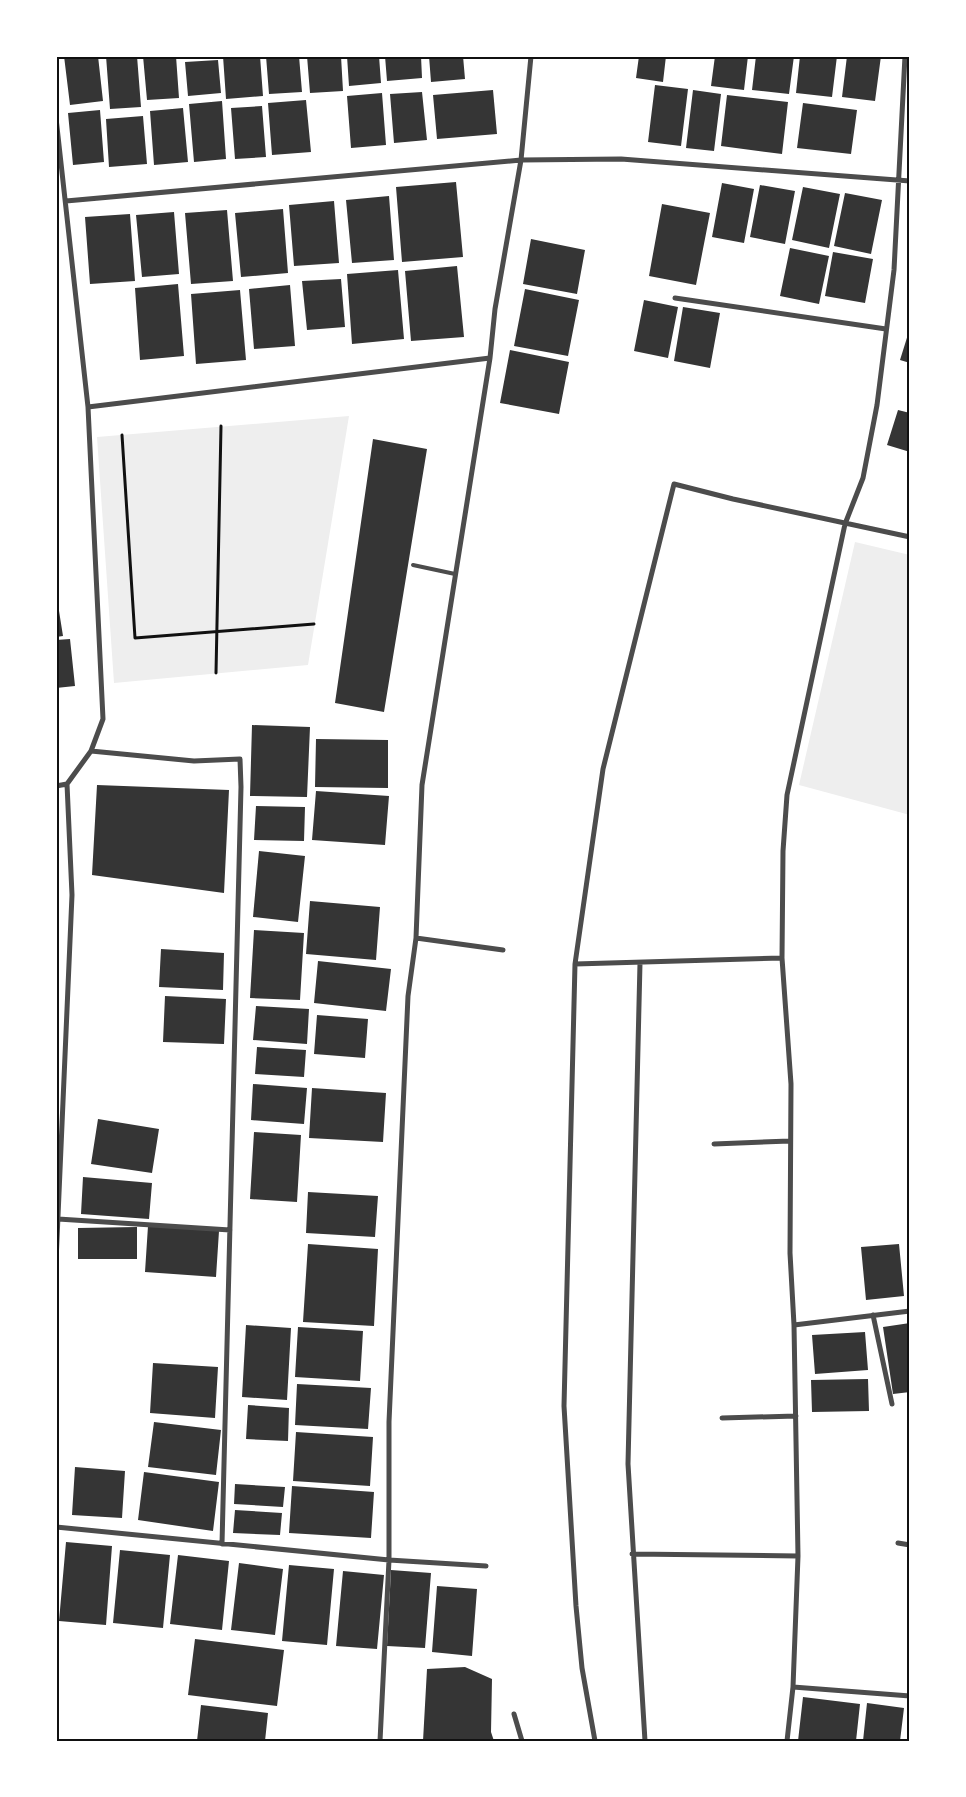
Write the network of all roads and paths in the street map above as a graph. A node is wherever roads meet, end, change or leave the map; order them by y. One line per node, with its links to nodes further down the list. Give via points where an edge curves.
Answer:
1 (531, 56): 4 (street)
2 (905, 56): 5 (street)
3 (56, 118): 7 (street)
4 (521, 160): 5 (street, via 621,159); 7 (street); 10 (street, via 495,309)
5 (897, 181): 6 (street); 9 (street, via 894,270)
6 (910, 181)
7 (66, 201): 11 (street)
8 (675, 298): 9 (street)
9 (886, 329): 14 (street, via 877,405 863,478)
10 (490, 358): 11 (street); 17 (street)
11 (88, 406): 21 (street, via 103,719)
12 (221, 426): 19 (path)
13 (122, 435): 19 (path, via 135,638)
14 (845, 524): 15 (street); 26 (street, via 786,795); 28 (street, via 674,484 603,770)
15 (910, 537)
16 (413, 565): 17 (lane)
17 (455, 574): 24 (street, via 422,785)
18 (314, 624): 19 (path)
19 (217, 631): 20 (path)
20 (216, 673)
21 (92, 751): 22 (street); 32 (street, via 194,761 240,759)
22 (67, 784): 23 (street); 31 (street, via 72,895)
23 (56, 786)
24 (416, 938): 25 (street); 46 (street, via 408,996 389,1402)
25 (503, 950)
26 (782, 958): 27 (street); 29 (street, via 791,1084)
27 (640, 963): 28 (street); 44 (street, via 628,1464)
28 (575, 964): 53 (street, via 564,1406 577,1615 582,1668)
29 (790, 1141): 30 (street); 36 (street)
30 (714, 1144)
31 (58, 1219): 32 (street); 33 (street)
32 (230, 1230): 42 (street)
33 (56, 1262)
34 (910, 1311): 35 (street)
35 (873, 1315): 36 (street); 37 (street)
36 (794, 1325): 38 (street)
37 (892, 1404)
38 (796, 1416): 39 (street); 45 (street)
39 (722, 1418)
40 (56, 1528): 42 (street)
41 (898, 1543): 43 (street)
42 (222, 1544): 46 (street)
43 (910, 1545)
44 (632, 1554): 45 (street); 54 (street)
45 (798, 1556): 48 (street)
46 (389, 1560): 47 (street); 51 (street)
47 (486, 1566)
48 (793, 1687): 49 (street); 55 (street)
49 (910, 1696)
50 (514, 1714): 52 (street)
51 (380, 1741)
52 (522, 1741)
53 (595, 1741)
54 (645, 1741)
55 (787, 1741)

